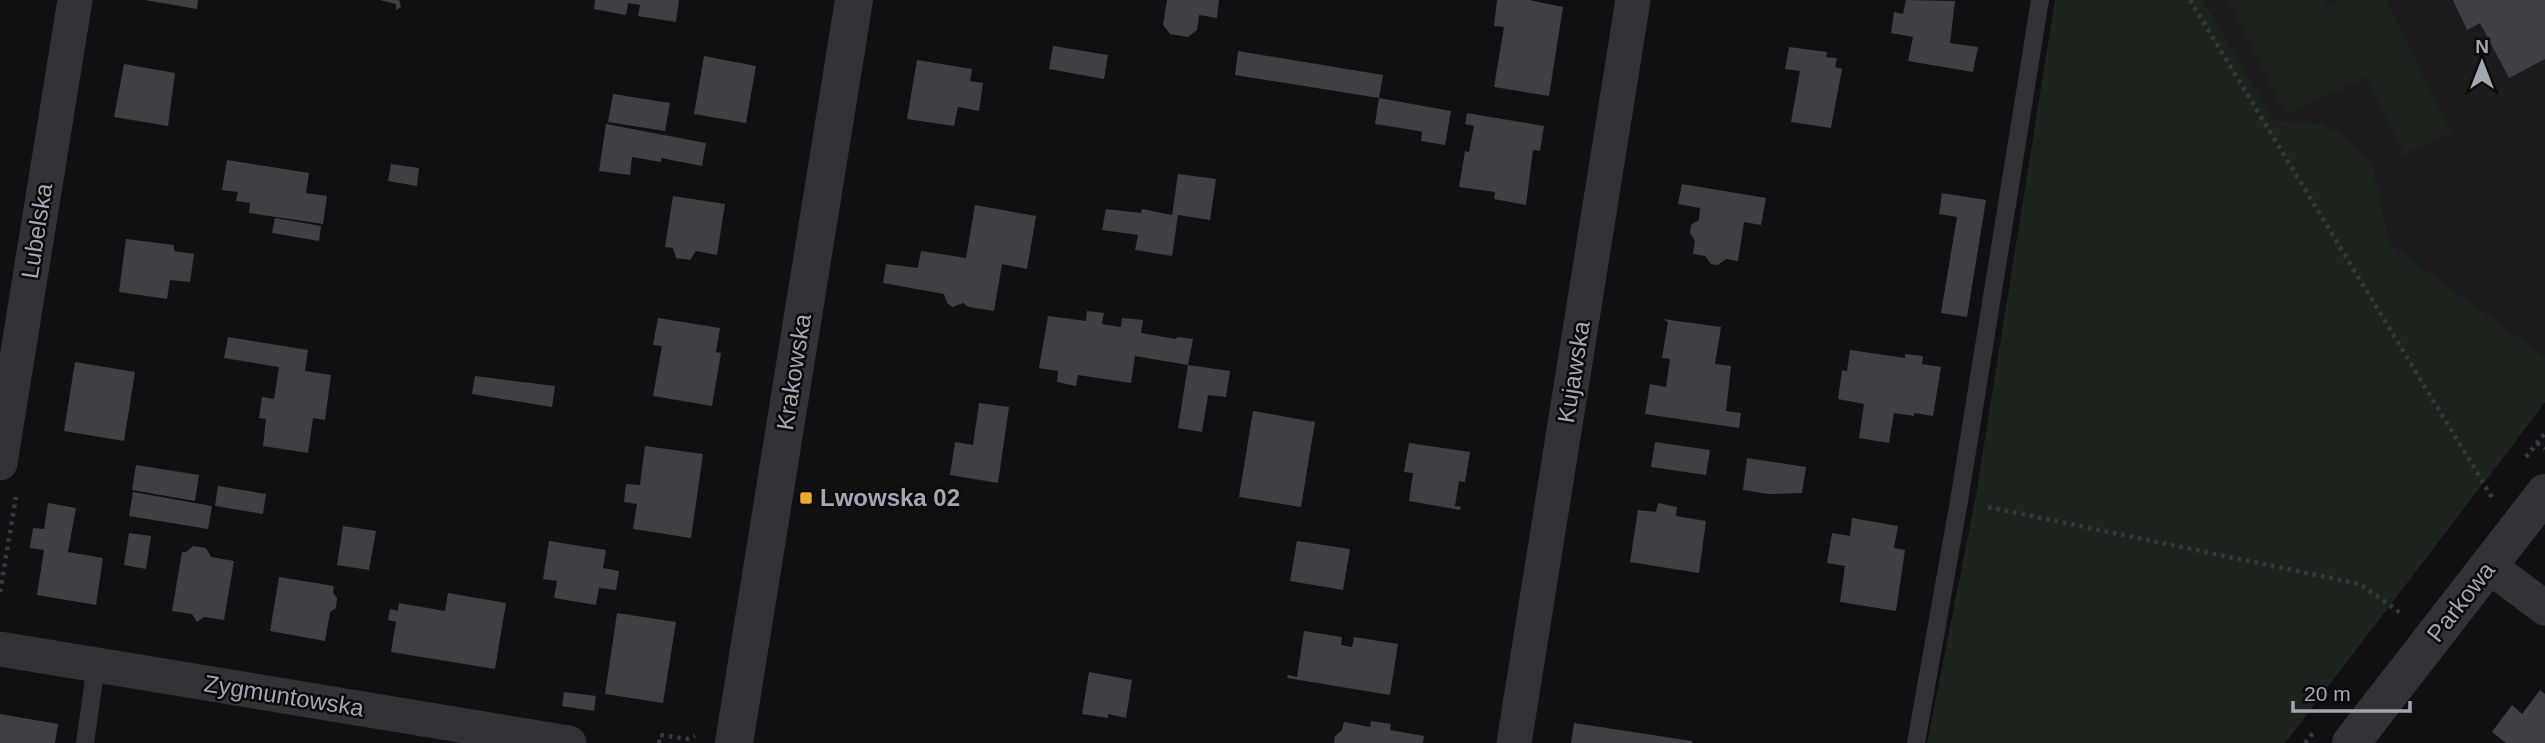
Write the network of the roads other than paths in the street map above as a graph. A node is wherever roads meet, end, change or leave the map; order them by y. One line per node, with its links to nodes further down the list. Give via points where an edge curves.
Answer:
1 (75, 0): 5 (street, Lubelska)
2 (854, 0): 13 (street, Krakowska)
3 (1633, 0): 14 (street, Kujawska)
4 (2040, 0): 15 (lane)
5 (0, 463)
6 (2545, 493): 7 (street, Parkowa)
7 (2489, 566): 8 (street); 16 (street, Parkowa)
8 (2545, 608)
9 (0, 649): 10 (street, Zygmuntowska)
10 (96, 665): 11 (lane); 12 (street, Zygmuntowska)
11 (85, 743)
12 (569, 743)
13 (734, 743)
14 (1514, 743)
15 (1916, 743)
16 (2351, 743)

